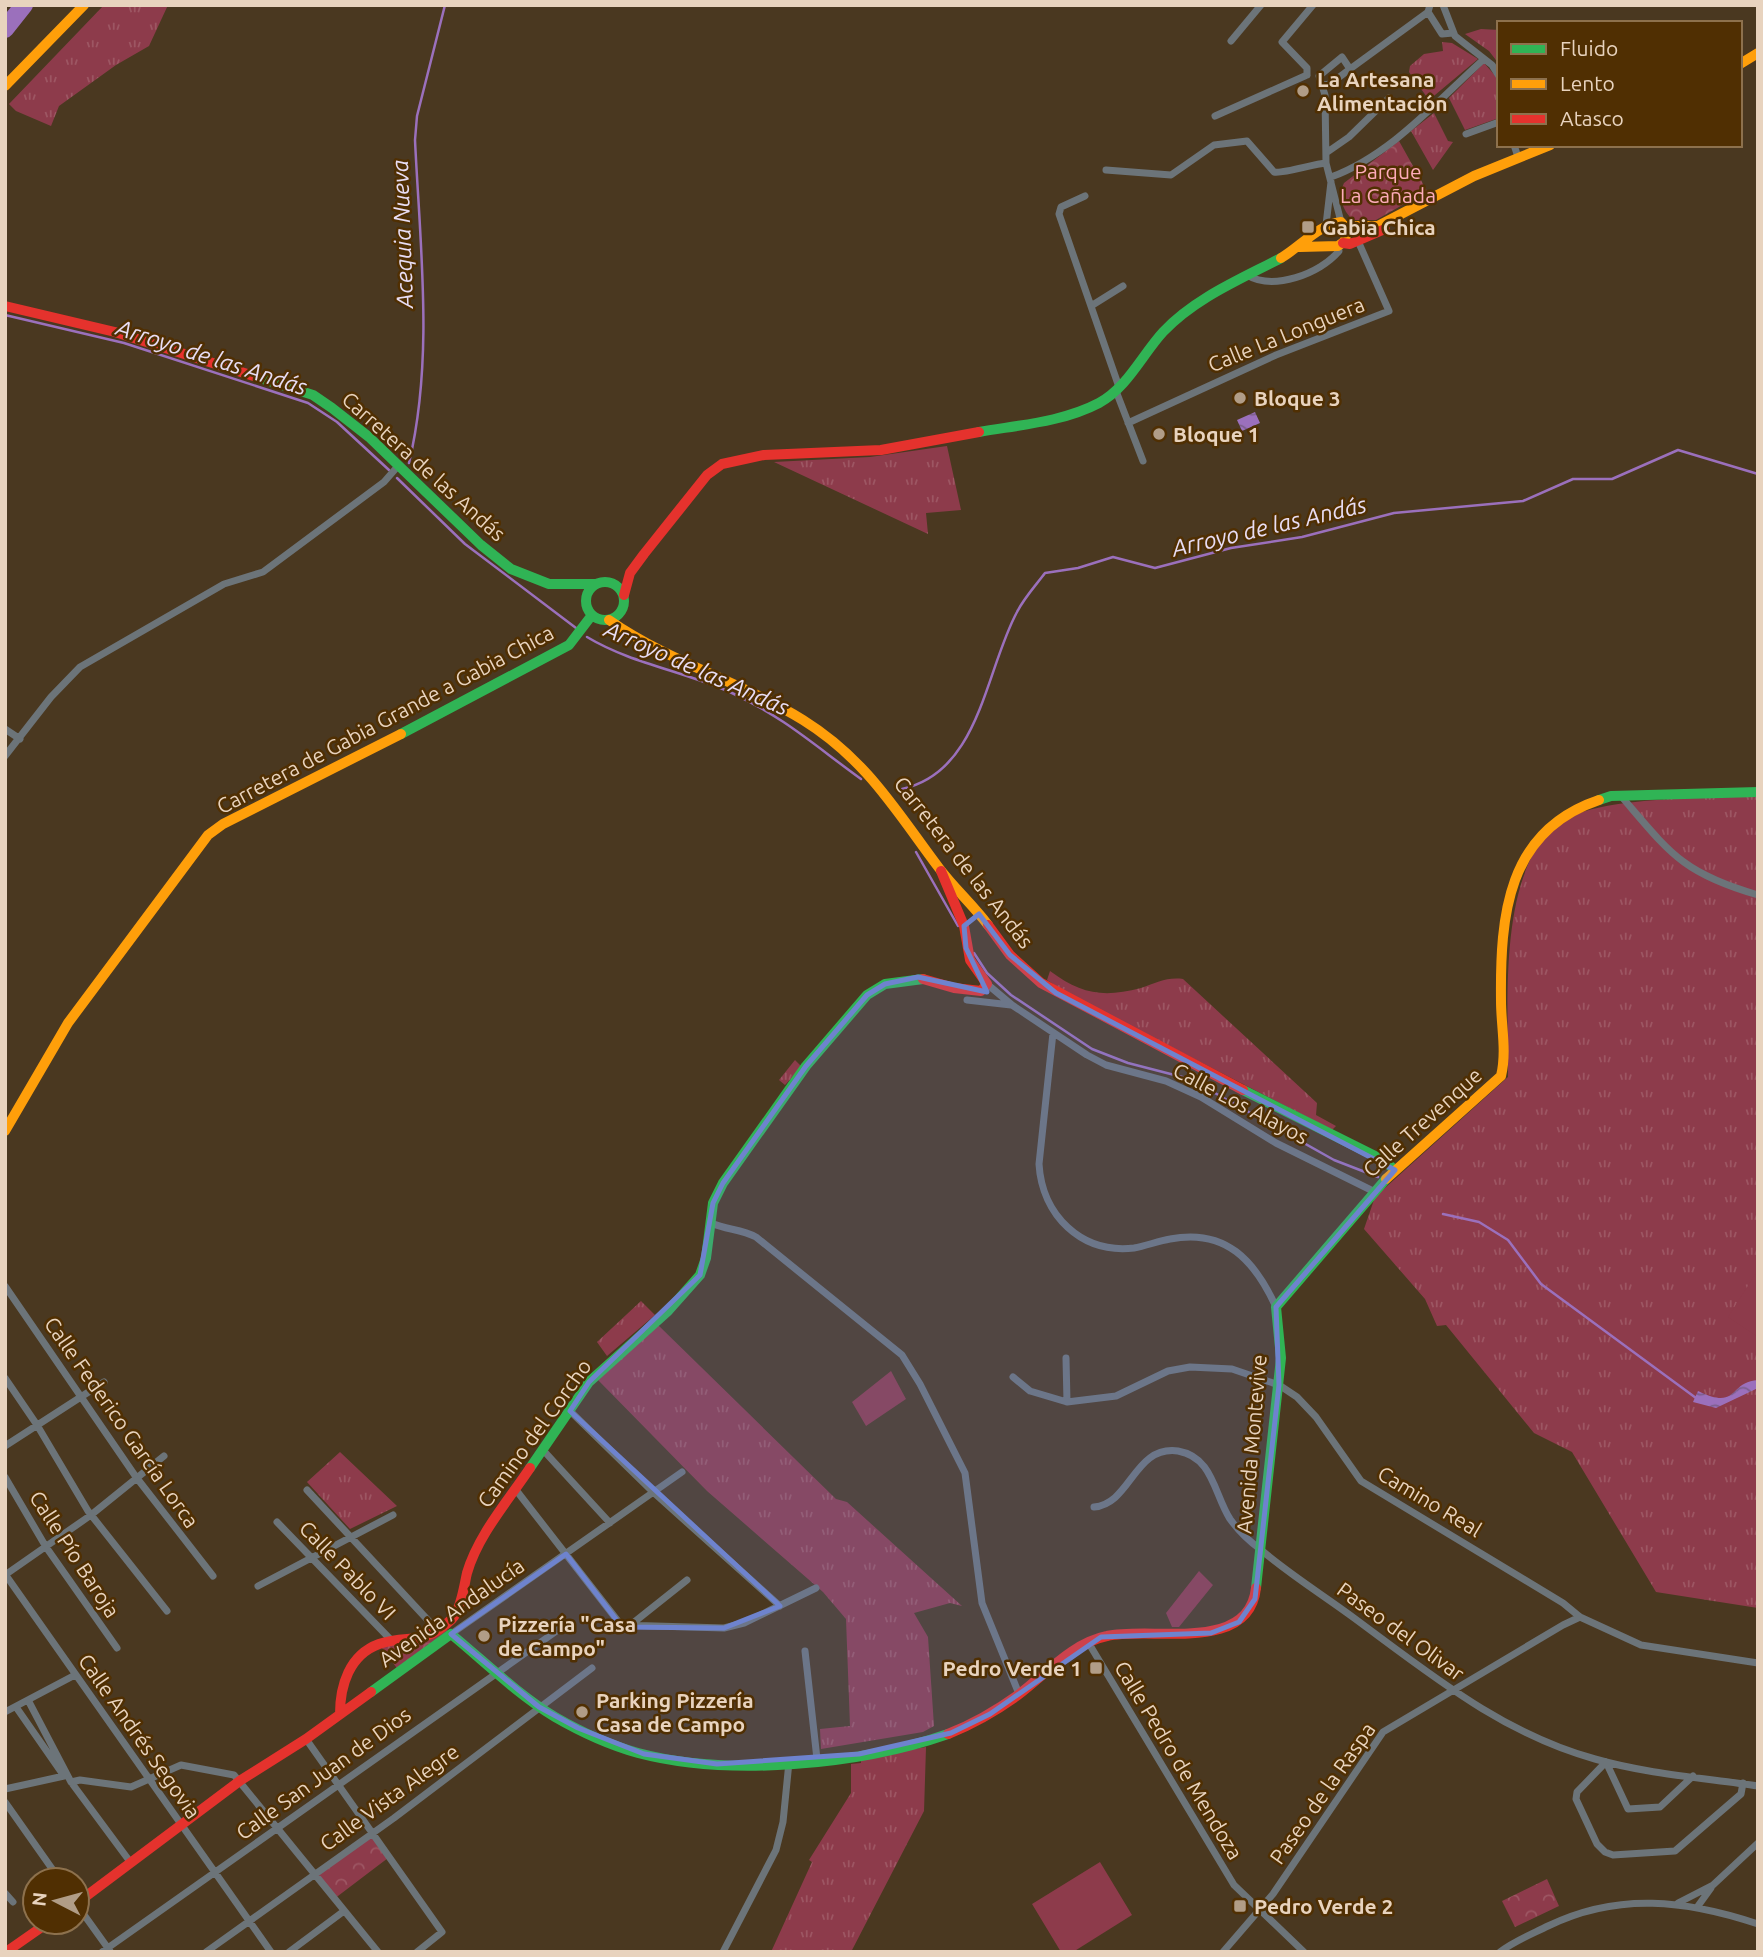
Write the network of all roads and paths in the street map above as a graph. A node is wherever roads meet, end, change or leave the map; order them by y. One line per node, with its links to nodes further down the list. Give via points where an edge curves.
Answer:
1 (84, 5): 15 (street)
2 (1261, 5): 7 (street)
3 (1313, 5): 13 (street, via 1282,42)
4 (1443, 5): 6 (street)
5 (1429, 9): 6 (street, via 1442,34); 11 (street)
6 (1453, 33): 9 (street)
7 (1231, 41)
8 (1758, 53): 10 (street)
9 (1484, 59): 12 (street); 26 (street, via 1376,155)
10 (1742, 63)
11 (1350, 69): 14 (street); 14 (street, via 1342,57)
12 (1497, 74)
13 (1309, 76): 14 (street); 17 (street)
14 (1323, 82): 22 (street)
15 (5, 86)
16 (1389, 98): 22 (street)
17 (1215, 116)
18 (1497, 123): 19 (street)
19 (1466, 134)
20 (1515, 147): 23 (street)
21 (1545, 147): 23 (street)
22 (1326, 153): 24 (street)
23 (1518, 157): 28 (street)
24 (1326, 163): 25 (street, via 1306,164 1281,174 1247,141 1214,145 1171,175); 26 (street)
25 (1106, 170)
26 (1331, 179): 29 (street); 30 (street)
27 (1085, 196): 37 (street, via 1061,207 1059,215)
28 (1422, 203): 29 (street, via 1378,226); 31 (street, via 1384,230)
29 (1343, 224): 30 (street, via 1333,221); 32 (street, via 1348,234)
30 (1325, 227): 32 (street, via 1325,239); 33 (street)
31 (1358, 241): 32 (street); 39 (street, Calle La Longuera, via 1389,311 1276,355)
32 (1338, 245): 33 (street); 34 (street, via 1332,259 1292,278 1259,283)
33 (1300, 247): 34 (street)
34 (1246, 275): 38 (street, via 1181,315)
35 (1123, 286): 37 (street)
36 (5, 306): 41 (street, Carretera de las Andás, via 115,332 304,392 329,405)
37 (1091, 306): 38 (street)
38 (1117, 389): 39 (street); 42 (street, via 1058,418 906,446 731,461 707,475)
39 (1128, 424): 40 (street)
40 (1143, 461)
41 (398, 466): 45 (street, Carretera de las Andás, via 481,545 520,574 542,583); 53 (street, via 384,482 263,572 224,584 80,667)
42 (630, 573): 43 (street); 46 (street)
43 (612, 583): 44 (street); 46 (street)
44 (596, 584): 45 (street, Carretera de las Andás); 47 (street)
45 (573, 586): 47 (street)
46 (624, 594): 48 (street)
47 (586, 602): 49 (street)
48 (622, 611): 50 (street); 51 (street)
49 (592, 615): 50 (street); 67 (street, Carretera de Gabia Grande a Gabia Chica, via 569,645 208,835 68,1023)
50 (609, 620): 51 (street, Carretera de las Andás)
51 (630, 633): 57 (street, Carretera de las Andás, via 640,642 765,698 806,722 885,791)
52 (5, 729): 53 (street)
53 (20, 739): 54 (street)
54 (5, 756)
55 (1758, 793): 56 (street, Calle Trevenque)
56 (1621, 796): 59 (street, via 1670,853 1691,869); 68 (street, Calle Trevenque, via 1592,800 1557,818 1521,859 1509,899 1502,959 1501,1076)
57 (941, 871): 58 (street, Carretera de las Andás); 61 (street)
58 (965, 895): 60 (street, Carretera de las Andás); 61 (street)
59 (1758, 895)
60 (979, 914): 61 (street); 68 (street, Carretera de las Andás, via 1010,955 1056,993)
61 (965, 923): 62 (street, via 966,948)
62 (978, 974): 63 (street); 64 (street)
63 (984, 987): 64 (street, Camino del Corcho); 65 (street, Camino del Corcho)
64 (966, 995): 65 (street, Camino del Corcho); 70 (street, Camino del Corcho, via 918,976 885,984 867,995 806,1066 723,1182 713,1203)
65 (1012, 1005): 66 (street, Camino del Corcho)
66 (1053, 1033): 69 (street, Calle Los Alayos, via 1106,1065 1166,1081 1201,1097 1276,1143); 72 (street, Avenida Montevive, via 1039,1164 1040,1181 1054,1214 1096,1246 1136,1247 1190,1237 1222,1244 1252,1264)
67 (5, 1131)
68 (1395, 1170): 69 (street, Calle Trevenque)
69 (1373, 1191): 72 (street, Calle Trevenque)
70 (711, 1223): 80 (street, Camino del Corcho, via 706,1258 692,1285 589,1381); 124 (street, via 756,1237 902,1355 965,1473 982,1603)
71 (5, 1286): 78 (street, Calle Federico García Lorca)
72 (1276, 1307): 77 (street, Avenida Montevive)
73 (1066, 1357): 79 (street)
74 (1013, 1377): 79 (street, Camino Real, via 1030,1391)
75 (5, 1378): 81 (street)
76 (104, 1382): 78 (street)
77 (1279, 1385): 79 (street, Camino Real, via 1232,1369 1190,1367 1168,1371 1116,1395); 98 (street, Avenida Montevive); 106 (street, Camino Real, via 1316,1417 1361,1480)
78 (81, 1396): 81 (street); 87 (street, Calle Federico García Lorca)
79 (1067, 1402)
80 (570, 1411): 83 (street, Camino del Corcho); 90 (street)
81 (37, 1425): 82 (street); 93 (street)
82 (5, 1446)
83 (543, 1450): 89 (street, Camino del Corcho); 95 (street)
84 (164, 1456): 87 (street)
85 (682, 1472): 90 (street, Avenida Andalucía)
86 (5, 1477): 97 (street, Calle Pío Baroja)
87 (136, 1477): 93 (street); 102 (street, Calle Federico García Lorca)
88 (307, 1490): 96 (street)
89 (516, 1490): 99 (street); 113 (street, Camino del Corcho, via 471,1560 460,1609)
90 (653, 1492): 95 (street, Avenida Andalucía); 107 (street)
91 (1094, 1507): 98 (street, Paseo del Olivar, via 1118,1496 1149,1458 1176,1451 1202,1463 1229,1518)
92 (393, 1514): 96 (street)
93 (91, 1515): 97 (street); 108 (street)
94 (277, 1522): 100 (street, Calle Pablo VI)
95 (610, 1522): 99 (street, Avenida Andalucía)
96 (350, 1537): 100 (street); 113 (street)
97 (46, 1547): 101 (street); 117 (street, Calle Pío Baroja)
98 (1261, 1550): 116 (street, Avenida Montevive, via 1255,1599 1239,1622 1211,1633 1136,1631); 123 (street, Paseo del Olivar)
99 (566, 1554): 112 (street); 114 (street, Avenida Andalucía)
100 (311, 1558): 104 (street); 115 (street, Calle Pablo VI)
101 (5, 1575): 122 (street, Calle Andrés Segovia)
102 (213, 1576)
103 (687, 1580): 112 (street)
104 (258, 1586)
105 (816, 1588): 107 (street)
106 (1563, 1603): 109 (street, Camino Real); 111 (street)
107 (780, 1606): 112 (street, via 724,1628)
108 (167, 1611)
109 (1580, 1618): 111 (street, Paseo de la Raspa); 119 (street, Camino Real, via 1641,1645)
110 (565, 1625): 121 (street, Calle San Juan de Dios)
111 (1563, 1625): 123 (street, Paseo de la Raspa)
112 (627, 1627)
113 (438, 1631): 115 (street, via 418,1640)
114 (451, 1634): 121 (street, Avenida Montevive); 129 (street, Avenida Andalucía)
115 (393, 1642): 129 (street, via 372,1646 349,1669 340,1695)
116 (1088, 1642): 124 (street, Avenida Montevive); 158 (street, Calle Pedro de Mendoza, via 1234,1885)
117 (117, 1648)
118 (805, 1651): 131 (street)
119 (1758, 1664)
120 (592, 1668): 127 (street, Calle Vista Alegre)
121 (497, 1671): 127 (street, Avenida Montevive); 139 (street, Calle San Juan de Dios)
122 (75, 1675): 125 (street); 136 (street, Calle Andrés Segovia)
123 (1451, 1690): 133 (street, Paseo del Olivar, via 1515,1728); 158 (street, Paseo de la Raspa, via 1383,1732)
124 (1019, 1694): 131 (street, Avenida Montevive, via 951,1733)
125 (28, 1700): 126 (street); 135 (street)
126 (16, 1707): 128 (street); 135 (street)
127 (539, 1707): 132 (street, Avenida Montevive, via 644,1754 717,1764); 145 (street, Calle Vista Alegre)
128 (5, 1712)
129 (340, 1714): 130 (street, Avenida Andalucía)
130 (306, 1739): 137 (street, Avenida Andalucía); 139 (street)
131 (817, 1759): 132 (street, Avenida Montevive)
132 (789, 1762): 172 (street, via 776,1850)
133 (1606, 1762): 134 (street, Paseo del Olivar); 134 (street, via 1628,1809 1660,1807); 138 (street, via 1577,1792 1576,1799 1597,1844 1613,1855 1667,1854 1682,1848 1741,1794)
134 (1693, 1776): 138 (street, Paseo del Olivar)
135 (67, 1777): 136 (street, via 131,1787); 141 (street); 147 (street)
136 (149, 1779): 137 (street, via 181,1765); 143 (street, Calle Andrés Segovia)
137 (241, 1780): 143 (street, Avenida Andalucía); 144 (street)
138 (1743, 1783): 140 (street, Paseo del Olivar)
139 (337, 1784): 144 (street, Calle San Juan de Dios); 145 (street)
140 (1758, 1786)
141 (5, 1789)
142 (5, 1802): 148 (street)
143 (182, 1826): 147 (street, Avenida Andalucía); 149 (street, Calle Andrés Segovia)
144 (276, 1828): 149 (street, Calle San Juan de Dios); 150 (street)
145 (370, 1834): 150 (street, Calle Vista Alegre); 171 (street, via 442,1932)
146 (1758, 1843): 151 (street)
147 (131, 1863): 153 (street, Avenida Andalucía)
148 (50, 1866)
149 (215, 1872): 161 (street, Calle Andrés Segovia); 165 (street, Calle San Juan de Dios)
150 (314, 1874): 160 (street); 161 (street, Calle Vista Alegre)
151 (1713, 1885): 154 (street); 156 (street)
152 (5, 1893): 155 (street)
153 (91, 1893)
154 (1708, 1893): 157 (street); 159 (street)
155 (13, 1902)
156 (1678, 1903): 157 (street); 175 (street, via 1620,1903 1596,1908 1562,1919)
157 (1698, 1906): 159 (street)
158 (1260, 1910): 173 (street, Paseo de la Raspa); 174 (street, Calle Pedro de Mendoza)
159 (1713, 1910): 162 (street)
160 (344, 1911): 169 (street); 170 (street)
161 (249, 1921): 167 (street, Calle Vista Alegre); 168 (street, Calle Andrés Segovia)
162 (1758, 1924)
163 (91, 1927): 165 (street)
164 (29, 1936): 166 (street)
165 (106, 1951)
166 (6, 1952)
167 (206, 1952)
168 (271, 1952)
169 (289, 1952)
170 (378, 1952)
171 (417, 1952)
172 (723, 1952)
173 (1223, 1952)
174 (1304, 1952)
175 (1500, 1952)

